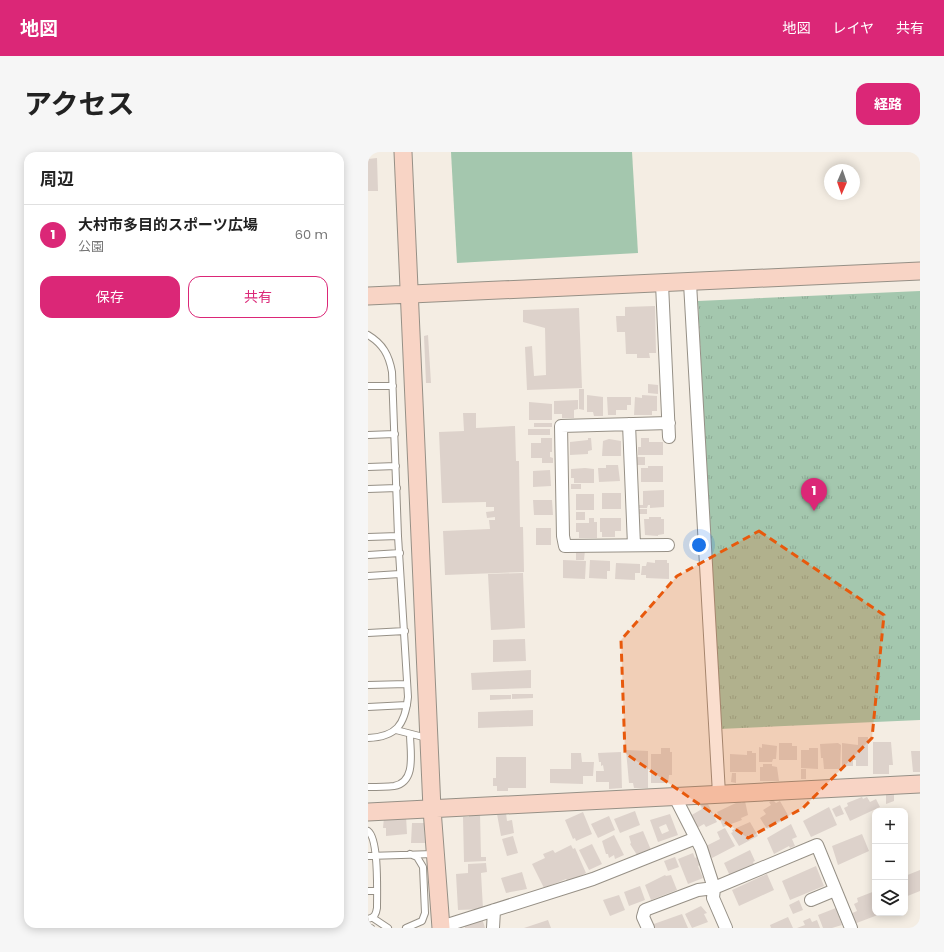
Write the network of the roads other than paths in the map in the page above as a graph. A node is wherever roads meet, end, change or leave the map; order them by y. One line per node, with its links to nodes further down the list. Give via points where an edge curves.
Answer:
1 (403, 152): 5 (street)
2 (920, 271): 3 (street)
3 (690, 283): 4 (street); 39 (street)
4 (662, 284): 5 (street); 10 (street)
5 (408, 294): 6 (street); 36 (street)
6 (368, 296)
7 (368, 335): 9 (lane, via 378,341 389,358)
8 (368, 386): 9 (lane)
9 (392, 386): 12 (lane)
10 (669, 423): 11 (street); 14 (street)
11 (629, 424): 21 (street); 21 (street, via 561,426 563,536 565,546)
12 (395, 434): 13 (lane); 15 (lane)
13 (368, 435)
14 (669, 437)
15 (396, 466): 16 (lane); 17 (lane)
16 (368, 467)
17 (397, 488): 18 (lane); 19 (lane)
18 (368, 489)
19 (398, 536): 20 (lane); 23 (lane)
20 (368, 537)
21 (634, 545): 22 (street)
22 (668, 545)
23 (400, 554): 24 (lane); 25 (lane)
24 (368, 555)
25 (400, 574): 26 (lane); 27 (lane)
26 (368, 576)
27 (404, 631): 28 (lane); 29 (lane)
28 (368, 633)
29 (408, 684): 30 (lane); 31 (lane)
30 (368, 685)
31 (408, 705): 32 (lane); 33 (lane, via 403,722)
32 (368, 707)
33 (396, 730): 34 (lane); 35 (lane, via 382,737)
34 (410, 734): 36 (lane); 38 (lane, via 410,772 406,778 395,786)
35 (368, 738)
36 (430, 739): 41 (street)
37 (920, 784): 39 (street)
38 (368, 787)
39 (720, 794): 40 (street)
40 (674, 795): 41 (street); 44 (street)
41 (432, 809): 42 (street); 46 (street)
42 (368, 812)
43 (368, 831): 48 (lane, via 373,837)
44 (696, 838): 49 (street); 54 (street, via 593,879)
45 (410, 854): 46 (lane); 48 (lane); 58 (lane, via 417,856 423,866 425,913 422,920)
46 (436, 854): 56 (street)
47 (368, 856): 48 (lane)
48 (375, 856): 52 (lane)
49 (714, 888): 50 (street, via 817,845); 60 (street, via 698,890 645,910 643,917); 61 (street, via 713,898)
50 (835, 890): 53 (street); 62 (street)
51 (368, 891): 52 (lane)
52 (376, 891): 55 (lane, via 376,914)
53 (811, 900)
54 (494, 910): 56 (street); 59 (street)
55 (370, 918): 57 (lane)
56 (441, 927)
57 (388, 928)
58 (406, 928)
59 (494, 928)
60 (648, 928)
61 (726, 928)
62 (851, 928)

